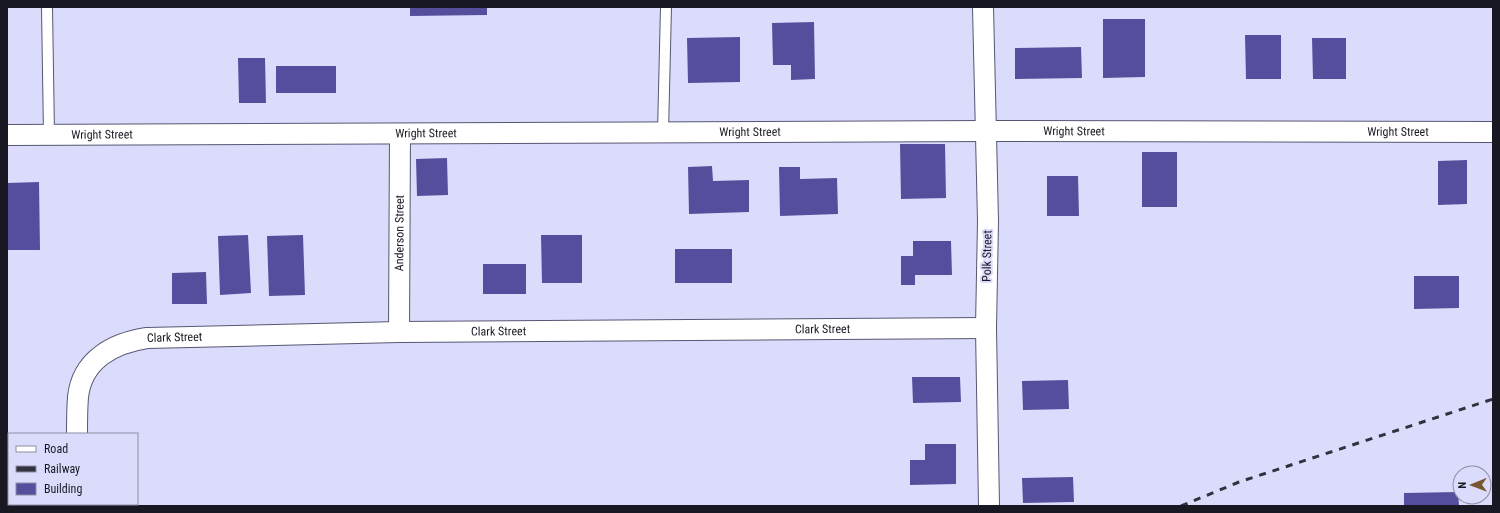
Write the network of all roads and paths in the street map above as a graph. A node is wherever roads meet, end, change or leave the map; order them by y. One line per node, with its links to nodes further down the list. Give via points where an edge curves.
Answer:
1 (47, 7): 9 (lane)
2 (666, 7): 5 (lane)
3 (983, 7): 4 (street, Polk Street)
4 (985, 131): 5 (street, Wright Street); 6 (street, Wright Street); 10 (street, Polk Street, via 988,221)
5 (663, 132): 7 (street, Wright Street)
6 (1493, 132)
7 (400, 134): 9 (street, Wright Street); 11 (street, Anderson Street)
8 (7, 135): 9 (street, Wright Street)
9 (49, 135)
10 (986, 328): 11 (street, Clark Street); 13 (street, Polk Street)
11 (399, 332): 12 (street, Clark Street, via 147,338 127,341 109,349 95,361 84,378 78,396)
12 (77, 433)
13 (989, 506)

